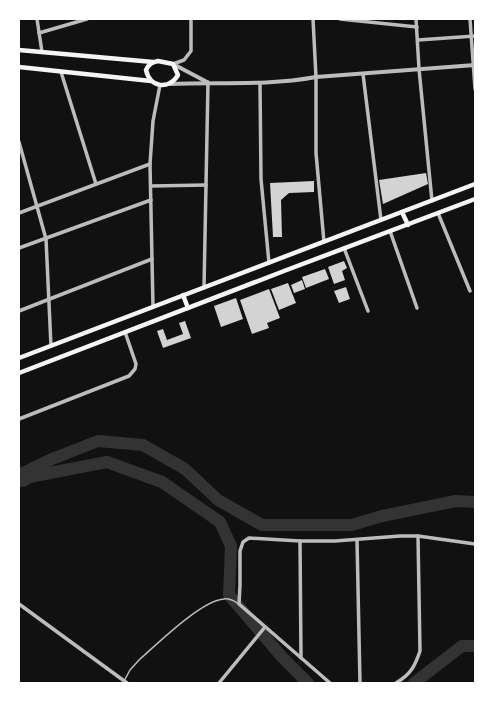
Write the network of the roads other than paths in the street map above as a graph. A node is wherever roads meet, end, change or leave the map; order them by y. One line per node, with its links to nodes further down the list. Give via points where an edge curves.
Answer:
1 (37, 19): 9 (street)
2 (87, 19): 9 (street)
3 (192, 19): 15 (street, via 191,51 184,60)
4 (312, 19): 21 (street)
5 (340, 19): 8 (street)
6 (416, 19): 8 (street)
7 (470, 19): 10 (street)
8 (417, 27): 11 (street)
9 (39, 33): 13 (street)
10 (473, 36): 11 (street); 16 (street)
11 (418, 40): 18 (street)
12 (19, 50): 13 (main road)
13 (42, 52): 14 (main road)
14 (153, 62): 15 (main road); 22 (main road, via 146,70)
15 (173, 64): 23 (street); 24 (main road, via 178,75)
16 (474, 65): 18 (street); 27 (street)
17 (19, 67): 19 (main road)
18 (419, 69): 20 (street); 36 (street)
19 (61, 72): 22 (main road); 30 (street)
20 (362, 74): 21 (street); 41 (street)
21 (316, 77): 25 (street); 45 (street, via 316,154)
22 (151, 81): 26 (main road)
23 (208, 82): 24 (street); 25 (street); 32 (street)
24 (170, 84): 26 (main road)
25 (260, 84): 49 (street, via 261,179)
26 (160, 85): 29 (street, via 153,121)
27 (475, 89)
28 (19, 142): 37 (street)
29 (150, 164): 30 (street); 33 (street)
30 (96, 184): 37 (street)
31 (475, 184): 36 (main road)
32 (206, 185): 33 (street); 50 (street)
33 (151, 186): 35 (street)
34 (475, 199): 40 (main road)
35 (151, 200): 44 (street); 48 (street)
36 (432, 201): 38 (main road)
37 (37, 207): 39 (street); 44 (street)
38 (402, 212): 41 (main road); 42 (main road)
39 (19, 213)
40 (438, 213): 42 (main road); 51 (street)
41 (381, 220): 45 (main road)
42 (408, 224): 43 (main road)
43 (390, 231): 47 (main road); 56 (street)
44 (46, 239): 46 (street); 53 (street)
45 (324, 242): 49 (main road)
46 (19, 248)
47 (344, 248): 55 (main road); 58 (street)
48 (152, 259): 53 (street); 54 (street)
49 (269, 263): 50 (main road)
50 (204, 288): 52 (main road)
51 (470, 291)
52 (183, 295): 54 (main road); 55 (main road)
53 (49, 300): 57 (street); 60 (street)
54 (154, 307): 60 (main road)
55 (188, 308): 59 (main road)
56 (418, 308)
57 (19, 311)
58 (368, 311)
59 (126, 332): 62 (main road); 63 (street, via 136,364 129,376)
60 (51, 346): 61 (main road)
61 (19, 358)
62 (19, 372)
63 (19, 419)
64 (418, 536): 65 (street); 67 (street); 76 (street, via 420,650 416,664 406,677)
65 (357, 540): 66 (street); 75 (street)
66 (300, 541): 69 (street, via 249,538 242,542); 71 (street)
67 (475, 544)
68 (19, 604): 72 (street)
69 (239, 604): 70 (street); 72 (lane, via 225,598 204,605 139,660 130,670)
70 (265, 627): 71 (street); 73 (street)
71 (301, 658): 74 (street)
72 (125, 682)
73 (218, 683)
74 (330, 683)
75 (360, 683)
76 (396, 683)

